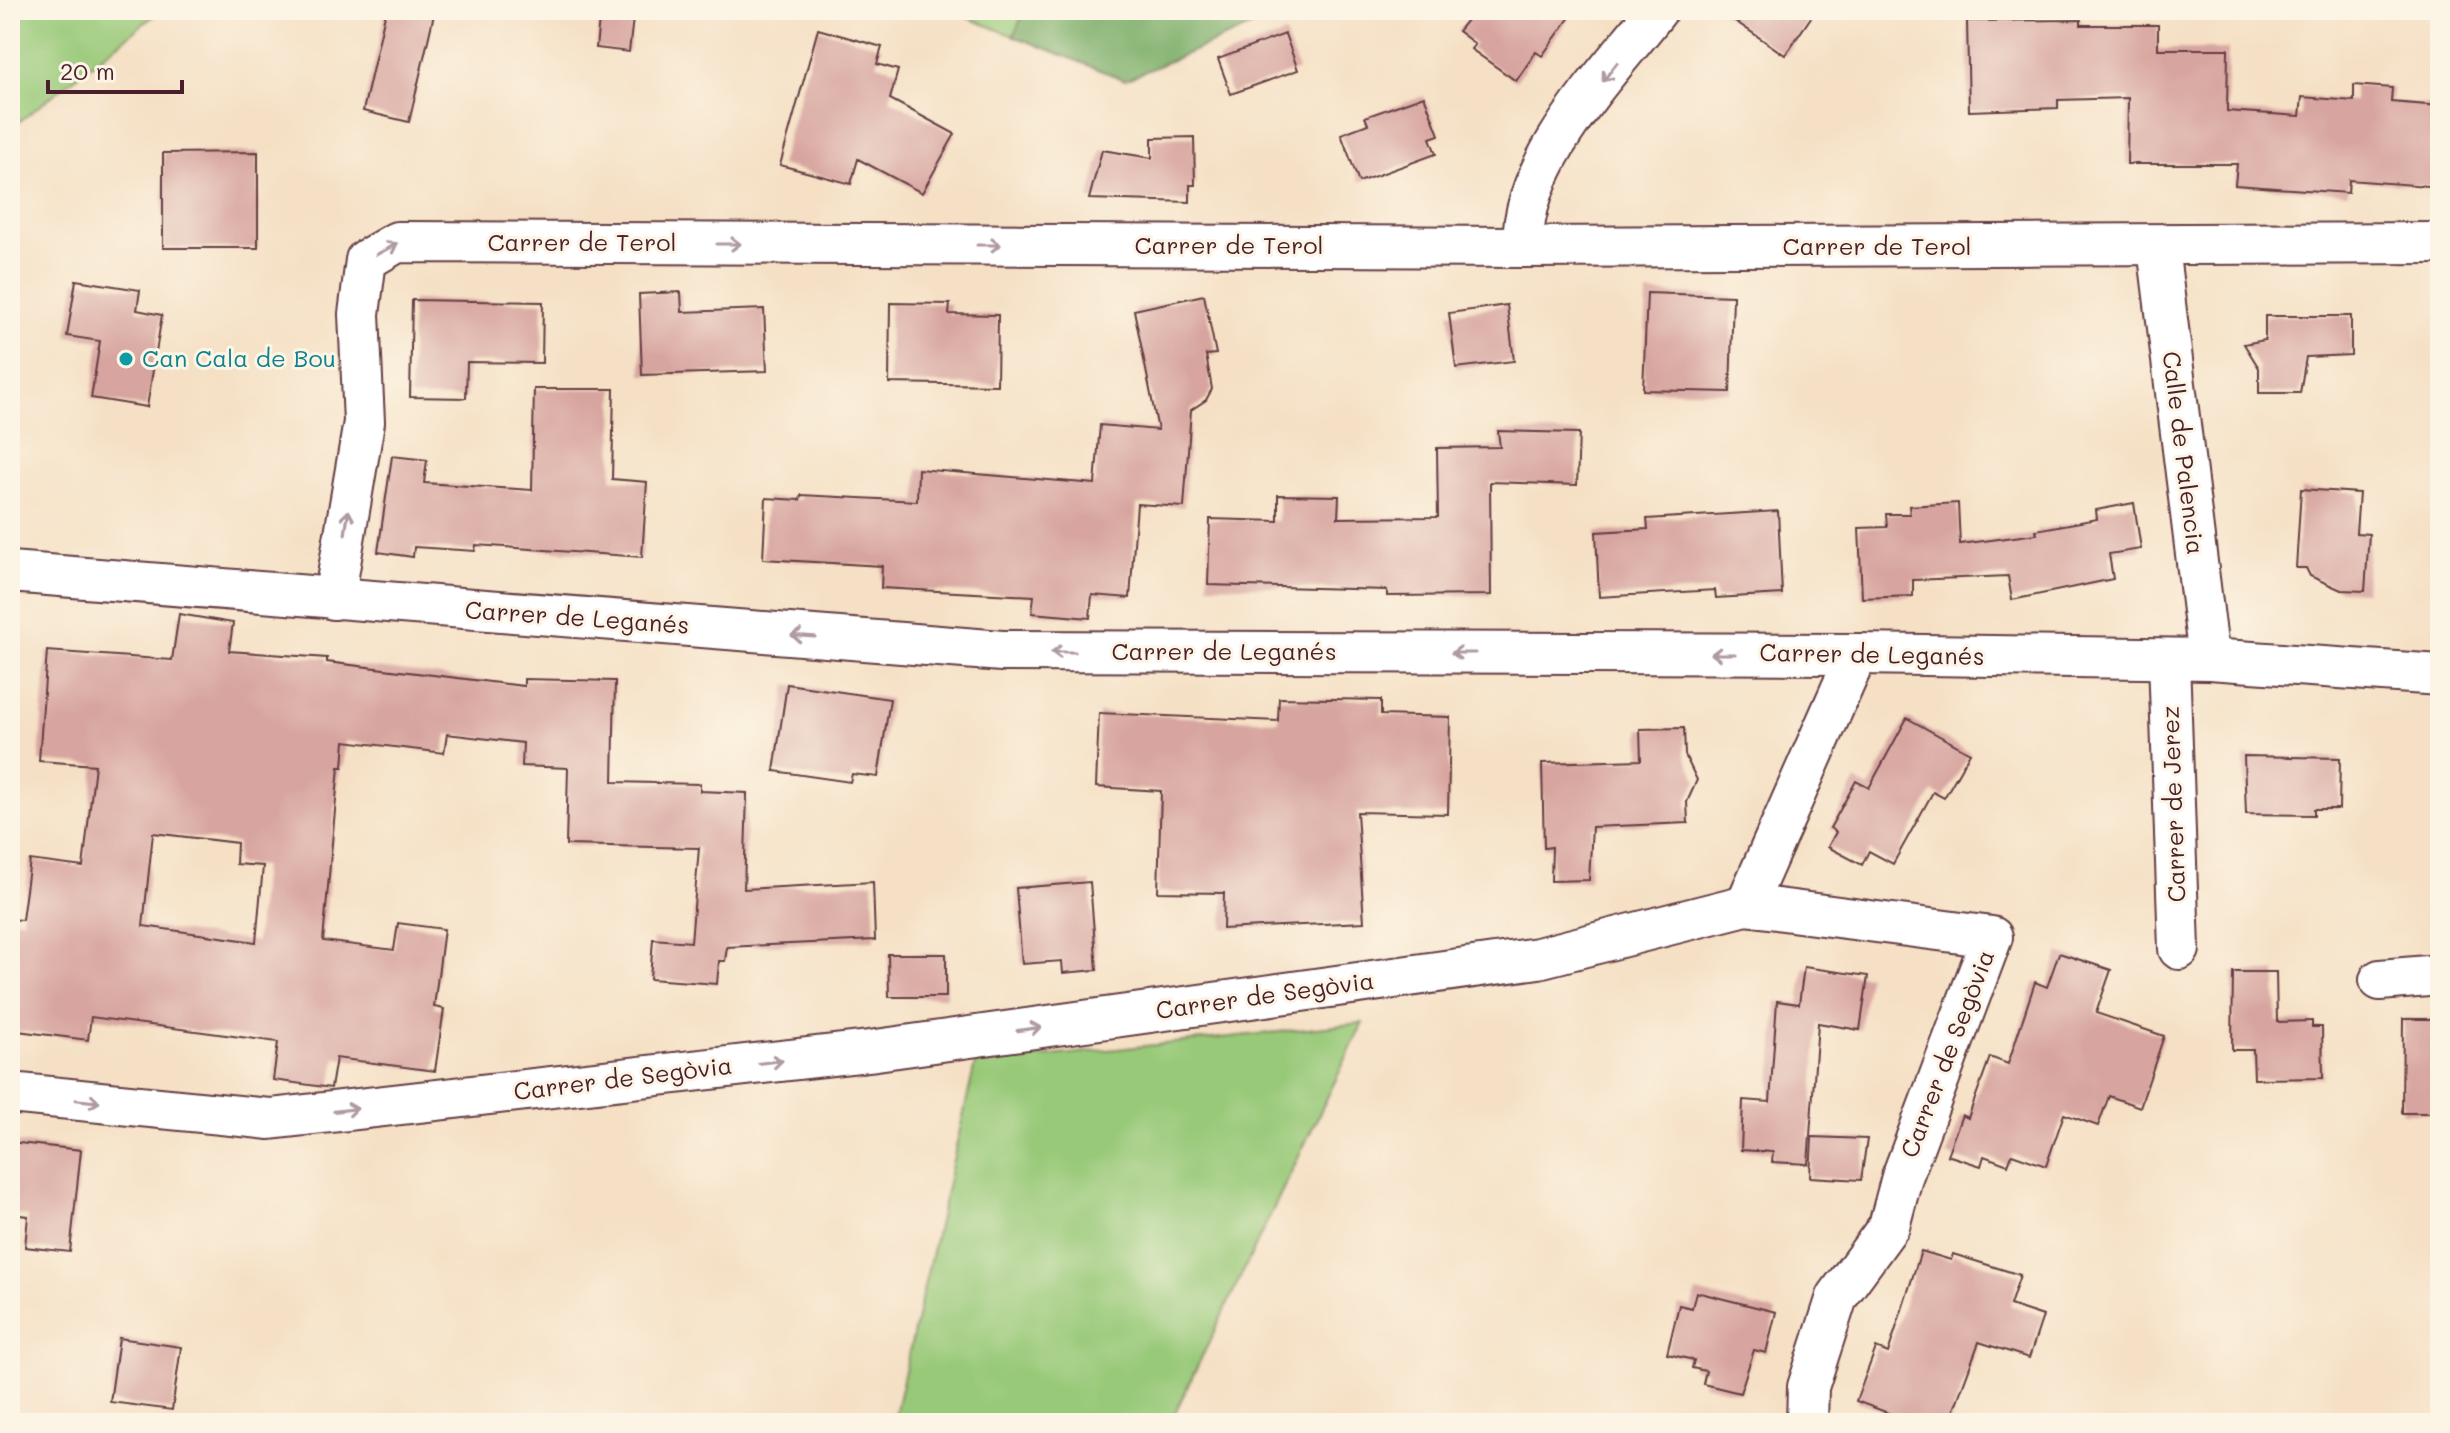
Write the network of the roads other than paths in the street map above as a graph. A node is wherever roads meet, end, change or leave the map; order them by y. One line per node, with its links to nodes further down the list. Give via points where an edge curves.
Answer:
1 (1657, 10): 3 (street, one-way to 3, via 1553,145 1523,222)
2 (2440, 243): 4 (street, Carrer de Terol)
3 (1523, 247): 4 (street, Carrer de Terol); 6 (street, Carrer de Terol, one-way to 3, via 364,422 359,314 366,260 397,242)
4 (2158, 247): 9 (street, Calle de Palencia)
5 (10, 572): 6 (street, Carrer de Leganés)
6 (334, 599): 7 (street, Carrer de Leganés, one-way to 6, via 1002,651)
7 (1857, 654): 8 (street, Carrer de Leganés); 11 (street)
8 (2169, 659): 9 (street, Carrer de Leganés); 12 (street, Carrer de Jerez)
9 (2209, 659): 10 (street, Carrer de Leganés)
10 (2440, 675)
11 (1746, 905): 15 (street, Carrer de Segòvia, one-way to 11, via 270,1119 869,1051 1538,958); 16 (street, Carrer de Segòvia, via 1992,937 1902,1177 1889,1226 1837,1297 1808,1387)
12 (2179, 949)
13 (2440, 975): 14 (street)
14 (2380, 980)
15 (10, 1093)
16 (1807, 1423)

